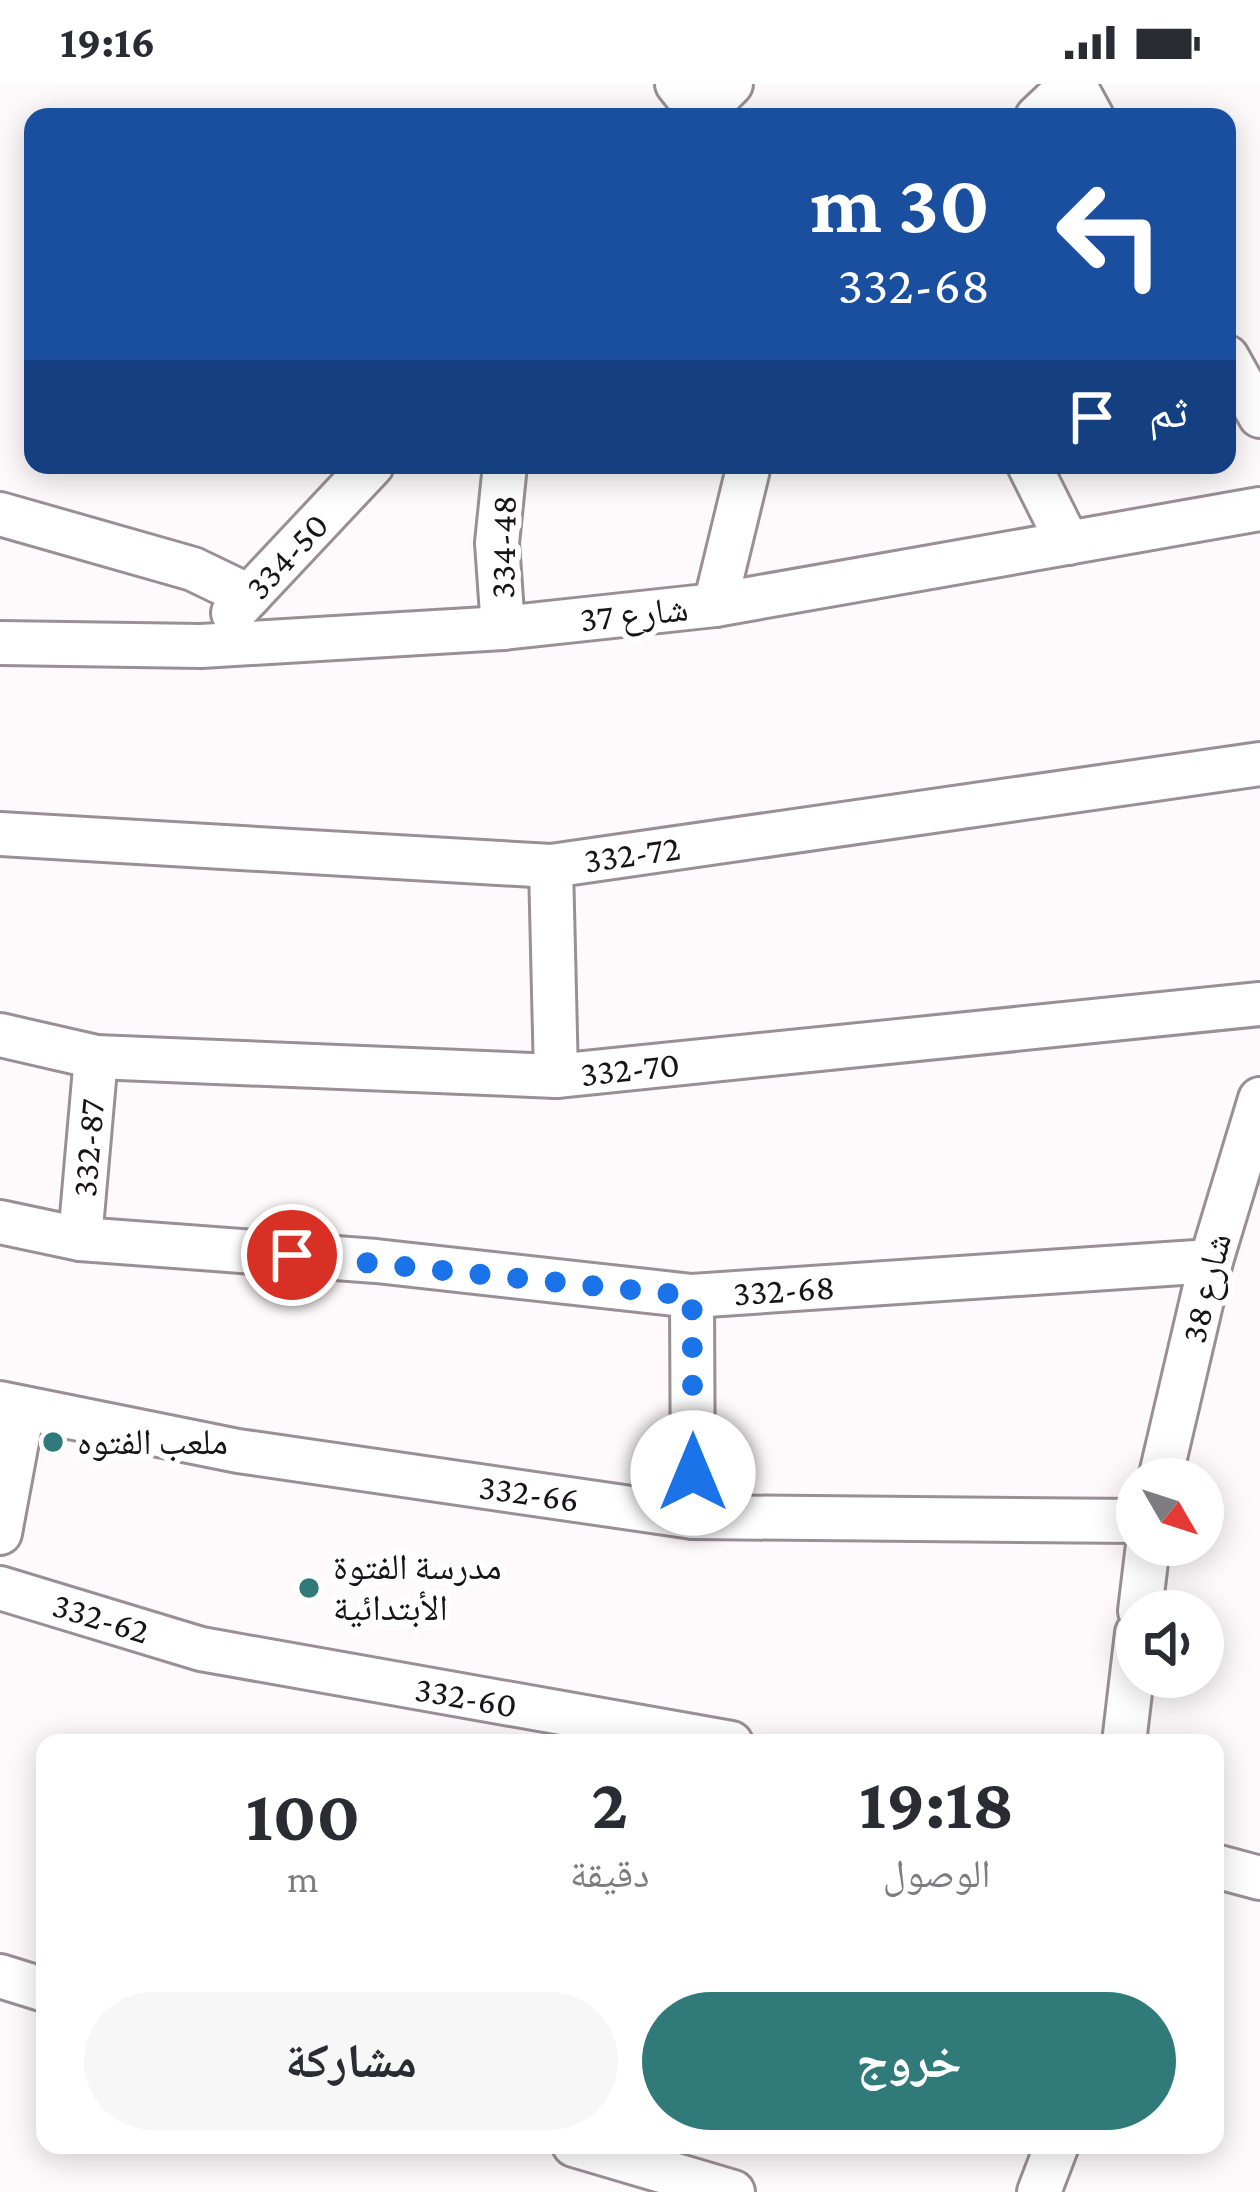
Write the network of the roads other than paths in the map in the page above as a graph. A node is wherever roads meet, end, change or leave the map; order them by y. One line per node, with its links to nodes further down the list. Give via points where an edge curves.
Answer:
1 (1073, 84): 2 (street)
2 (1046, 108)
3 (1236, 373): 4 (street)
4 (1260, 416)
5 (364, 474): 13 (street, 334-50)
6 (504, 474): 15 (street, 334-48, via 497,543)
7 (746, 474): 14 (street)
8 (1034, 474): 12 (street)
9 (0, 500): 11 (street)
10 (1260, 509): 12 (street, شارع 37)
11 (18, 519): 13 (street, via 193,569)
12 (1069, 543): 14 (street, شارع 37)
13 (249, 596): 17 (street, 334-50)
14 (715, 605): 15 (street, شارع 37)
15 (503, 628): 17 (street, شارع 37)
16 (0, 643): 17 (street, شارع 37)
17 (201, 646)
18 (1260, 764): 20 (street, 332-72)
19 (0, 834): 20 (street, 332-72)
20 (550, 866): 24 (street)
21 (1260, 1004): 24 (street, 332-70)
22 (0, 1035): 23 (street, 332-70)
23 (96, 1057): 24 (street, 332-70); 27 (street, 332-87)
24 (556, 1076)
25 (1260, 1100): 28 (street, شارع 38)
26 (0, 1222): 27 (street, 332-68)
27 (80, 1239): 29 (street, 332-68)
28 (1211, 1261): 29 (street, 332-68); 31 (street, شارع 38)
29 (692, 1296): 32 (street)
30 (12, 1406): 32 (street, 332-66, via 238,1450); 34 (street)
31 (1165, 1458)
32 (693, 1517): 33 (street, 332-66)
33 (1116, 1521)
34 (0, 1533)
35 (0, 1588): 36 (street, 332-62)
36 (201, 1649): 38 (street, 332-60)
37 (1129, 1698): 39 (street)
38 (680, 1734)
39 (1125, 1734)
40 (1224, 1868): 41 (street)
41 (1260, 1878)
42 (0, 1976): 43 (street)
43 (36, 1987)
44 (605, 2154): 46 (street)
45 (1054, 2154): 47 (street)
46 (734, 2192)
47 (1040, 2192)

